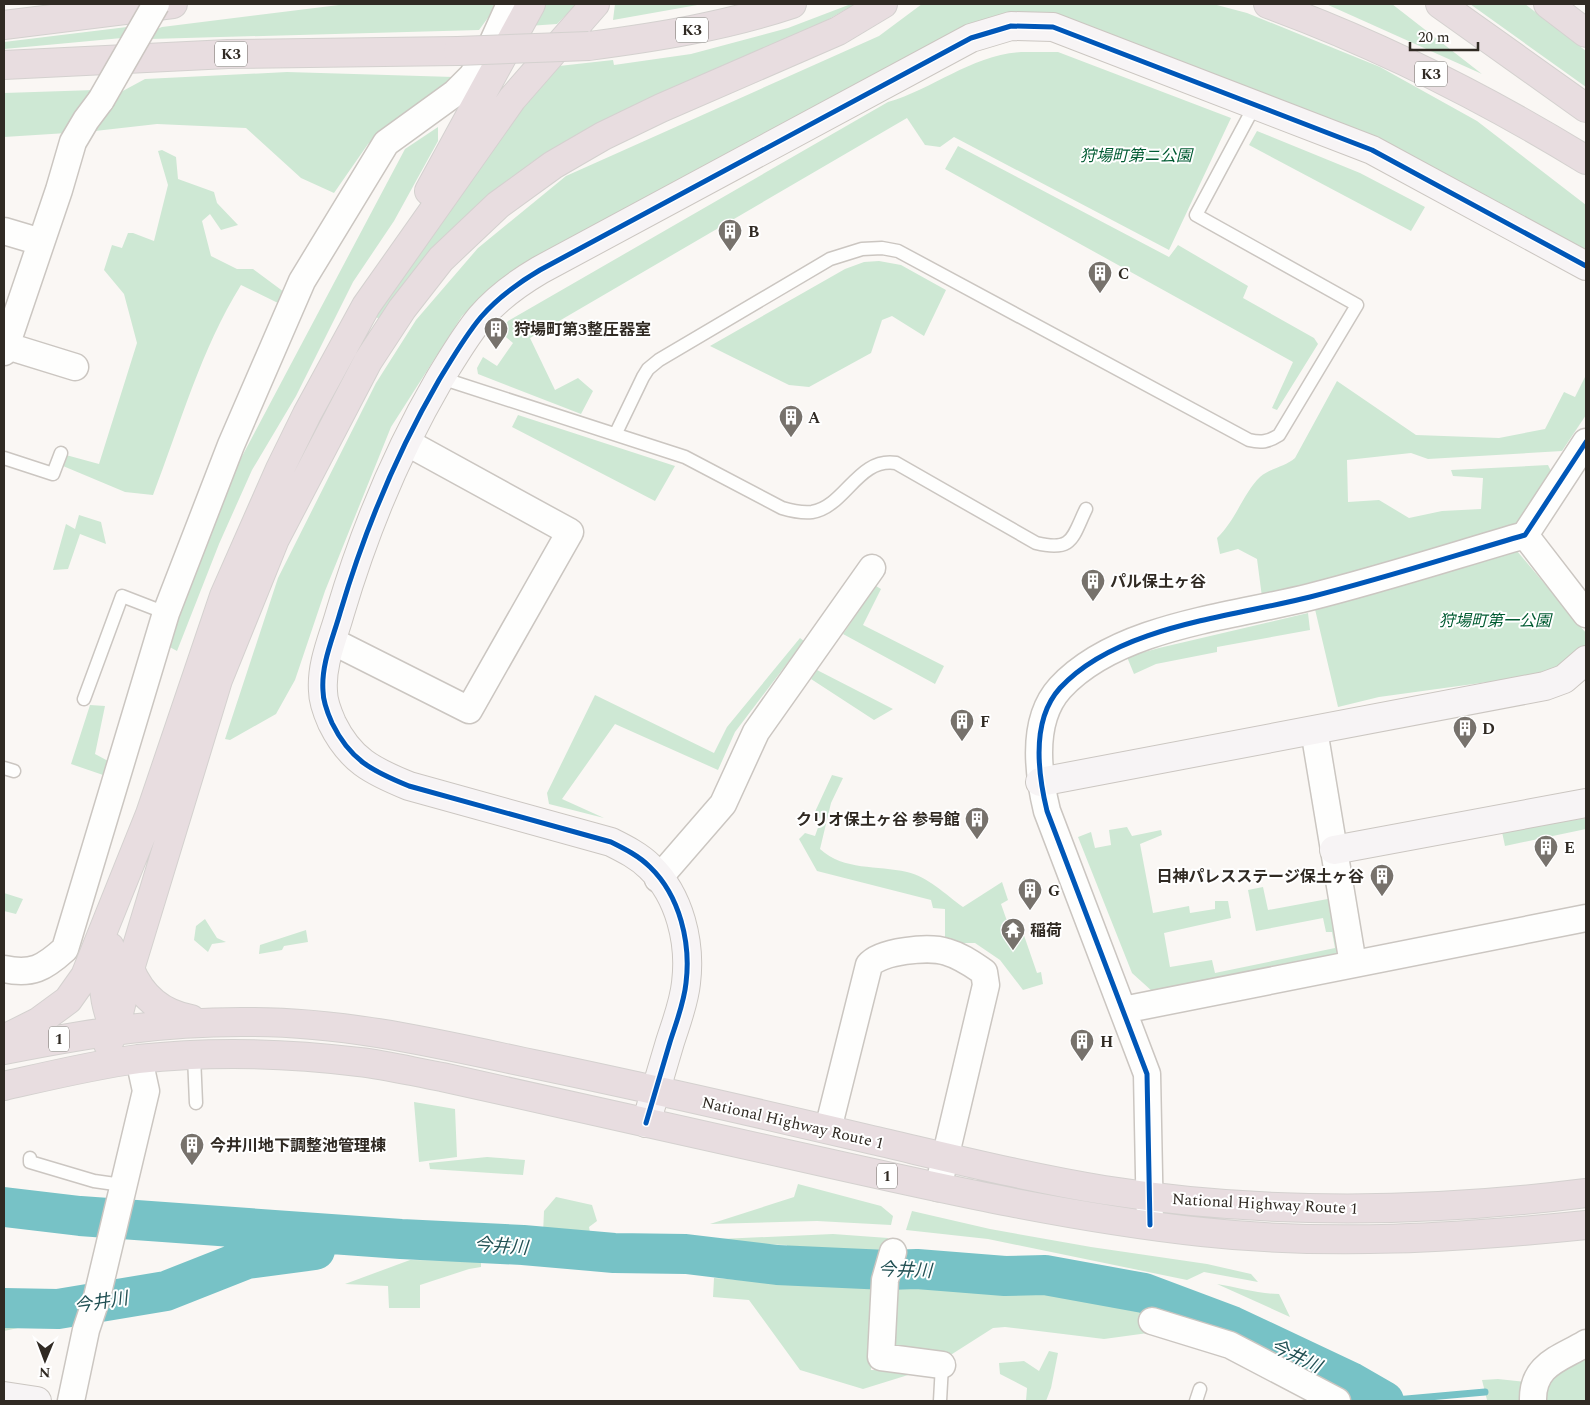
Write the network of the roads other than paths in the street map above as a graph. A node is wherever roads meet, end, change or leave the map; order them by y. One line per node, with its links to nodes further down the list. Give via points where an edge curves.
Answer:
1 (156, 4): 18 (street, bridge, via 73,142)
2 (173, 4): 11 (highway)
3 (510, 4): 32 (street, via 491,46 472,76 386,143 302,281 231,446)
4 (531, 4): 20 (highway)
5 (595, 4): 20 (highway, via 512,99)
6 (792, 4): 13 (highway, K3, bridge, via 671,35 589,46 228,54)
7 (883, 4): 46 (highway, via 838,31 603,136 553,166 498,205 424,281 368,360 275,539 218,680)
8 (1268, 4): 16 (highway, K3, via 1382,49)
9 (1440, 4): 15 (highway)
10 (1548, 4): 12 (highway)
11 (4, 25)
12 (1586, 33)
13 (4, 65)
14 (1254, 105): 19 (street, via 1372,150); 23 (street, via 1054,27 1012,26 971,38 507,290 480,317); 24 (lane, via 1196,215 1356,305 1279,435 1270,441 1249,440 898,251 882,248 862,249 830,260 659,360 643,377)
15 (1586, 108)
16 (1586, 160)
17 (4, 231): 18 (street)
18 (42, 242): 21 (street)
19 (1586, 266)
20 (366, 306): 40 (highway, via 307,414 228,587)
21 (4, 347): 22 (street)
22 (75, 367)
23 (441, 378): 24 (lane); 25 (street)
24 (616, 433): 29 (lane, via 685,457 782,508 798,512 814,512 826,507 874,465 884,461 896,463 1036,543 1051,547 1064,546 1071,540)
25 (406, 442): 34 (street, via 357,556); 34 (street, via 570,532 470,710)
26 (1586, 442): 30 (street)
27 (61, 453): 28 (lane, via 53,474)
28 (4, 458)
29 (1086, 509)
30 (1525, 535): 33 (street); 38 (street, via 1311,597 1156,632 1120,646 1091,662 1059,688 1044,716)
31 (872, 568): 42 (street, via 756,732 723,804)
32 (166, 613): 36 (lane, via 122,596); 45 (street, via 65,949 47,966 31,971)
33 (1586, 614)
34 (332, 641): 42 (street, via 325,661 323,691 328,714 350,752 366,766 409,786 611,842 644,862)
35 (1586, 660): 37 (street, via 1564,679 1545,686)
36 (84, 698)
37 (1314, 730): 38 (street); 41 (street)
38 (1040, 782): 47 (street, via 1047,811)
39 (1586, 803): 41 (street)
40 (150, 814): 49 (highway, via 103,971 106,1007); 50 (highway, via 85,976 68,1000 38,1022)
41 (1334, 850): 44 (street)
42 (658, 879): 56 (street, via 678,908 685,933 687,959 686,984)
43 (1586, 918): 44 (street)
44 (1353, 964): 47 (street)
45 (4, 969)
46 (130, 969): 48 (highway, via 138,987 155,1005 178,1017); 49 (highway)
47 (1123, 1010): 65 (street, via 1147,1074)
48 (210, 1022): 49 (highway, National Highway Route 1 / 1); 56 (highway, National Highway Route 1 / 1, via 317,1025 401,1035)
49 (115, 1029): 51 (highway, National Highway Route 1 / 1); 52 (highway, via 154,1050); 54 (highway, via 111,1040)
50 (4, 1039)
51 (4, 1050)
52 (192, 1056): 53 (highway, National Highway Route 1 / 1); 57 (lane); 58 (highway, National Highway Route 1 / 1, via 238,1054 361,1062)
53 (139, 1059): 54 (highway, National Highway Route 1 / 1); 63 (street, via 146,1090)
54 (81, 1069): 55 (highway, National Highway Route 1 / 1)
55 (4, 1086)
56 (656, 1090): 58 (street); 59 (highway, National Highway Route 1 / 1)
57 (196, 1103)
58 (646, 1123): 62 (highway, National Highway Route 1 / 1)
59 (828, 1129): 60 (highway, National Highway Route 1 / 1); 60 (street, via 869,965 875,958 895,952 944,951 961,957 984,972 986,985)
60 (947, 1157): 62 (street); 65 (highway, National Highway Route 1 / 1)
61 (30, 1158): 63 (lane, via 30,1162 94,1181)
62 (938, 1188): 66 (highway, National Highway Route 1 / 1, via 1088,1217)
63 (120, 1193): 75 (street)
64 (1586, 1193): 65 (highway, National Highway Route 1 / 1, via 1514,1202 1354,1208 1229,1204)
65 (1150, 1196): 66 (street)
66 (1150, 1225): 67 (highway, National Highway Route 1 / 1, via 1204,1233 1392,1239)
67 (1586, 1225)
68 (889, 1263): 71 (street, via 881,1357)
69 (1152, 1321): 78 (street, via 1230,1345)
70 (1586, 1344): 79 (street, via 1544,1367 1535,1385)
71 (942, 1364): 76 (lane)
72 (1200, 1388): 77 (lane)
73 (4, 1396): 74 (street)
74 (37, 1401)
75 (72, 1401)
76 (940, 1401)
77 (1196, 1401)
78 (1336, 1401)
79 (1533, 1401)

